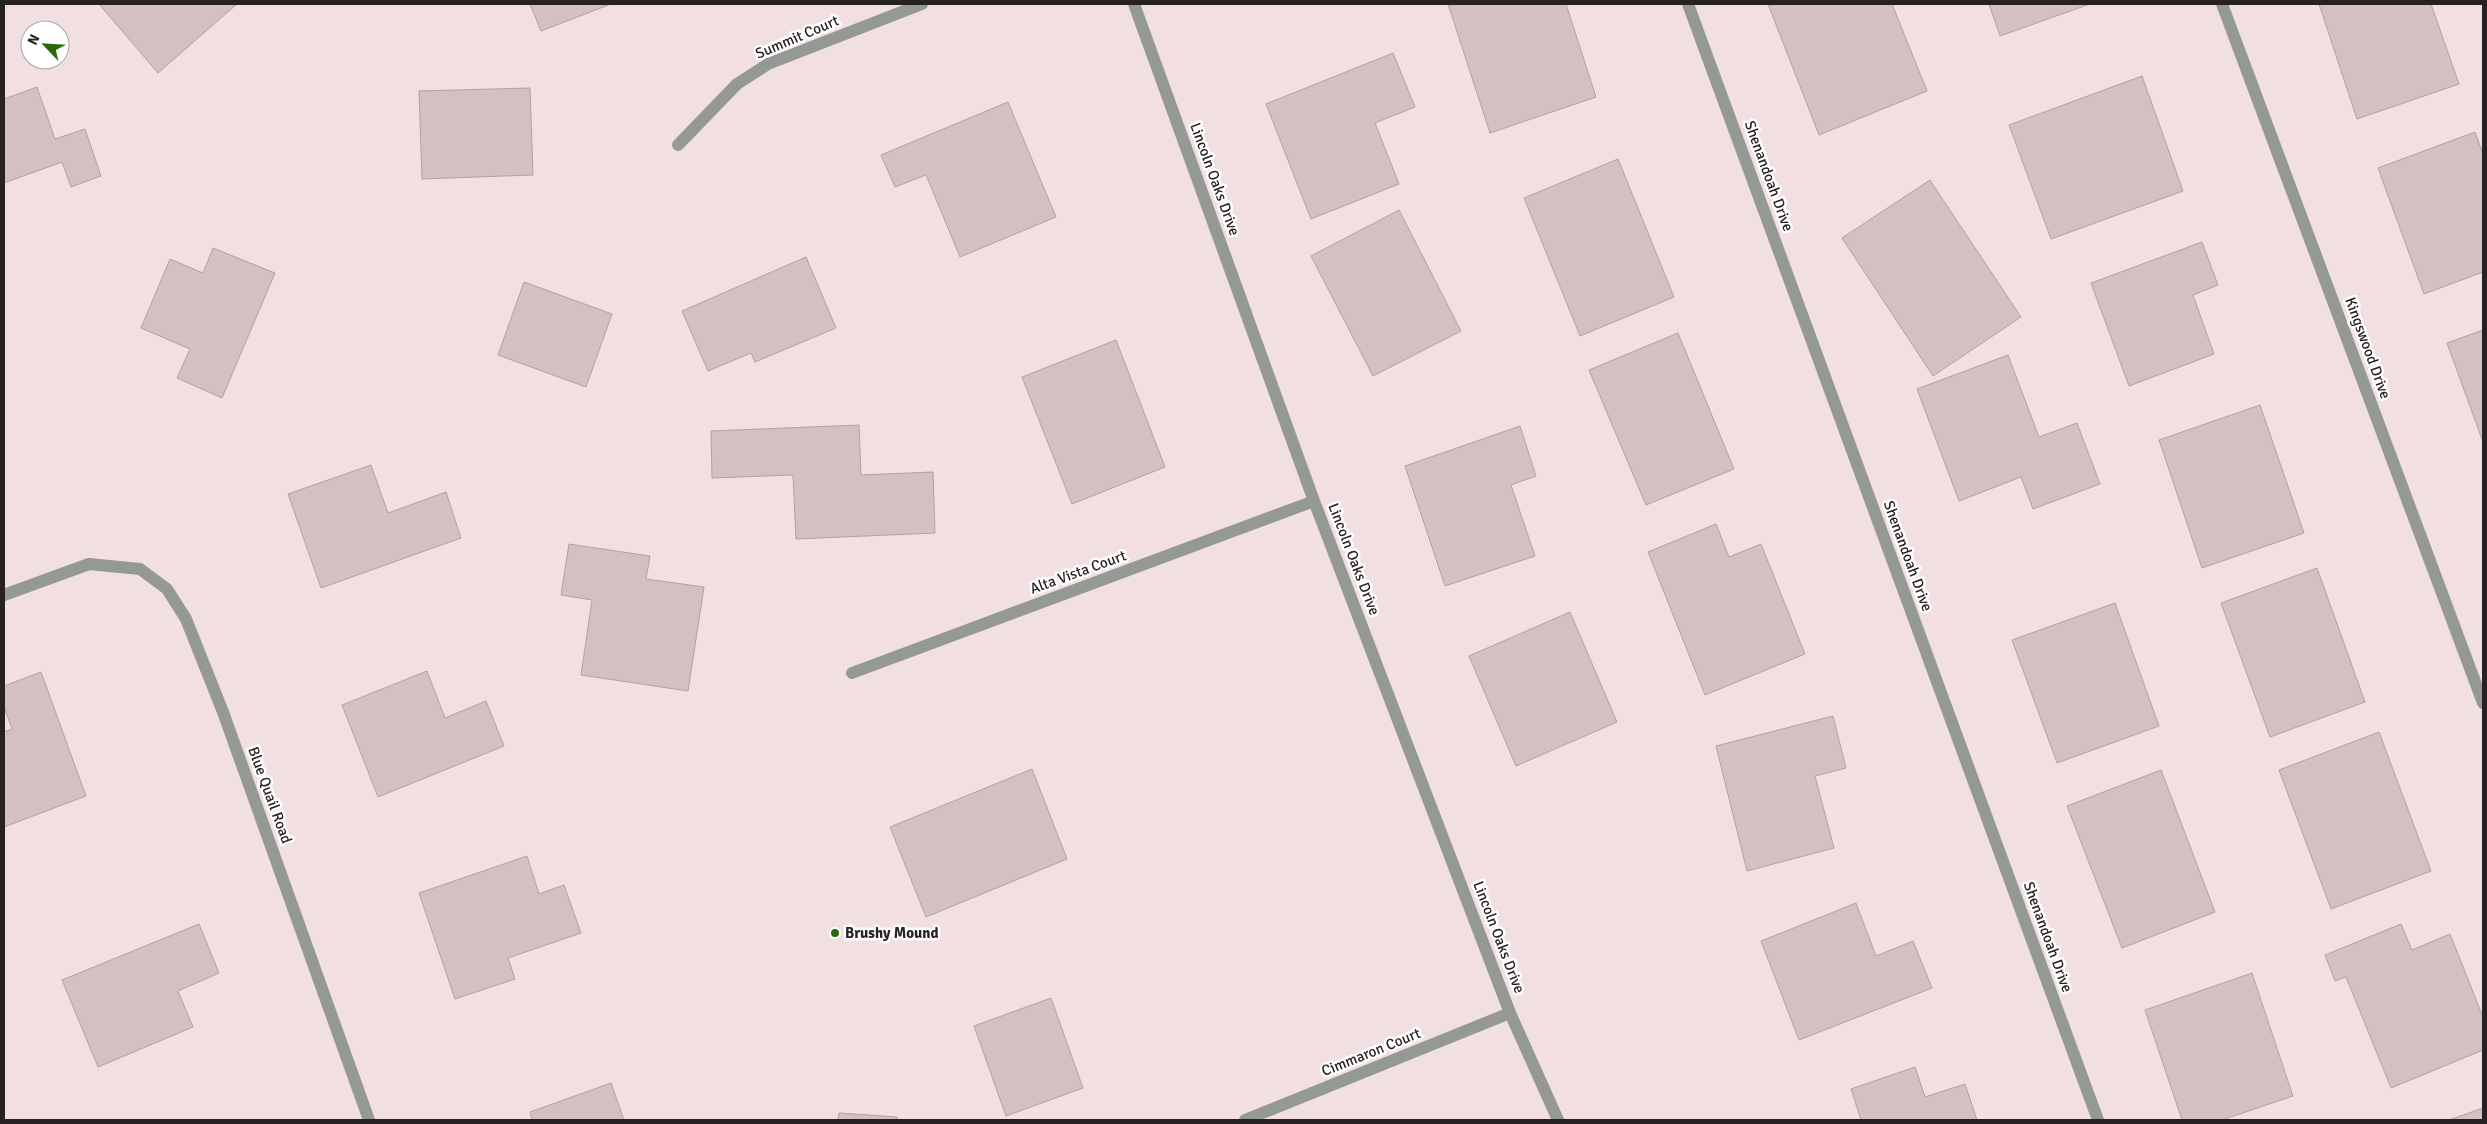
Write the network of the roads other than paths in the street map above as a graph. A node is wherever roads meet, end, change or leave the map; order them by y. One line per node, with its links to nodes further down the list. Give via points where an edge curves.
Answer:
1 (922, 4): 5 (street, Summit Court, via 768,64 737,84)
2 (1134, 4): 6 (street, Lincoln Oaks Drive)
3 (1688, 4): 14 (street, Shenandoah Drive)
4 (2222, 4): 9 (street, Kingswood Drive)
5 (678, 145)
6 (1314, 501): 8 (street, Alta Vista Court); 10 (street, Lincoln Oaks Drive)
7 (4, 594): 11 (street, Blue Quail Road, via 89,564 140,569 167,589 186,619 223,712)
8 (852, 673)
9 (2483, 703)
10 (1510, 1013): 12 (street, Cimmaron Court); 13 (street, Lincoln Oaks Drive)
11 (370, 1120)
12 (1244, 1120)
13 (1558, 1120)
14 (2098, 1120)

